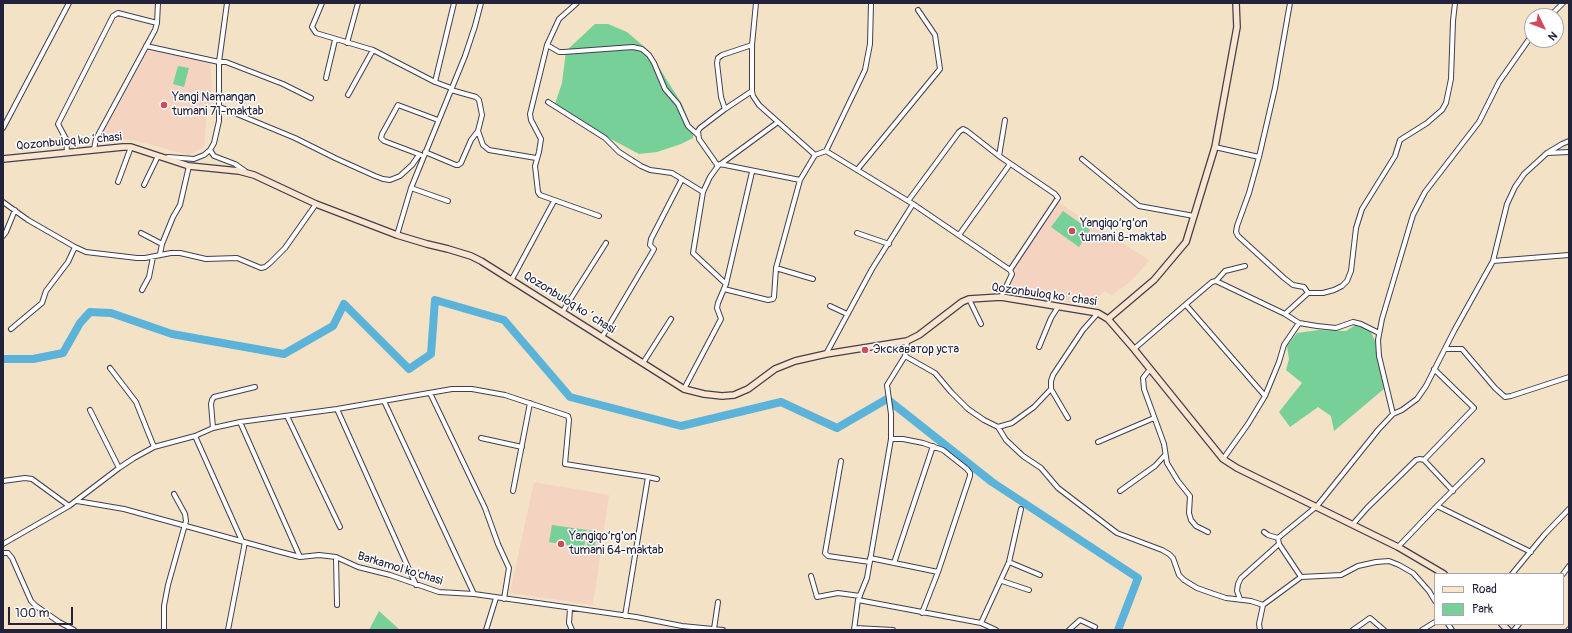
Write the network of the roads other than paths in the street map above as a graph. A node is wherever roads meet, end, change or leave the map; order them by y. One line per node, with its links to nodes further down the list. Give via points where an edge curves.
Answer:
1 (69, 3): 36 (street)
2 (158, 3): 15 (street)
3 (227, 3): 23 (street)
4 (322, 3): 16 (street, via 312,27 313,31)
5 (358, 3): 17 (street)
6 (454, 3): 25 (street)
7 (481, 3): 26 (street, via 465,56)
8 (577, 3): 18 (street, via 559,19)
9 (756, 3): 19 (street)
10 (871, 3): 44 (street, via 870,44 865,70)
11 (1236, 3): 41 (main road, via 1237,27)
12 (1290, 3): 52 (street, via 1275,88)
13 (1455, 3): 99 (street, via 1451,79 1446,103 1427,123 1400,140 1392,162 1362,209 1347,281 1334,290)
14 (918, 10): 59 (street, via 935,35 940,69)
15 (157, 23): 20 (street); 45 (street, via 118,13 113,16 58,124 66,139)
16 (335, 40): 17 (street); 24 (street)
17 (347, 43): 22 (street)
18 (547, 45): 38 (street, via 559,52 633,47 642,49 649,54 665,89 678,104 688,126); 53 (street, via 530,114 541,139)
19 (752, 45): 27 (street); 32 (street, via 718,58 721,97)
20 (146, 46): 23 (street); 42 (street, via 96,139)
21 (1524, 46): 114 (street, via 1499,82 1479,122 1425,192 1413,215)
22 (373, 50): 25 (street); 28 (street)
23 (219, 62): 29 (street, via 226,62 264,76); 31 (street)
24 (326, 78)
25 (435, 82): 26 (street)
26 (451, 89): 33 (street); 37 (street, via 472,95 479,100 482,115)
27 (752, 91): 32 (street); 35 (street, via 759,105)
28 (348, 95)
29 (311, 98)
30 (548, 102): 62 (street, via 605,138 619,152 641,166 672,173)
31 (220, 107): 43 (street, via 216,136); 48 (street, via 383,179 390,180 400,176)
32 (725, 109): 38 (street, via 700,128)
33 (438, 120): 48 (street); 48 (street, via 398,105 382,134 382,140)
34 (1005, 120): 51 (street)
35 (778, 122): 49 (street); 57 (street)
36 (3, 128)
37 (478, 131): 48 (street, via 458,165); 53 (street, via 483,145 489,150)
38 (698, 135): 57 (street)
39 (1569, 141): 47 (street)
40 (131, 147): 42 (main road, Qozonbuloq koʻchasi); 50 (main road, Qozonbuloq koʻchasi); 64 (street)
41 (1215, 148): 52 (street); 76 (main road)
42 (94, 149): 45 (main road, Qozonbuloq koʻchasi)
43 (210, 150): 50 (street, via 194,159); 61 (street, via 214,156 235,164)
44 (826, 151): 49 (street); 59 (street)
45 (67, 152): 54 (main road, Qozonbuloq koʻchasi)
46 (1569, 152): 47 (street)
47 (1547, 153): 89 (street, via 1515,186 1507,204)
48 (423, 154): 66 (street)
49 (815, 155): 63 (street)
50 (161, 156): 58 (main road, Qozonbuloq koʻchasi); 65 (street)
51 (999, 156): 56 (street); 70 (street, via 963,129)
52 (1259, 157): 99 (street, via 1236,232 1284,278 1293,285 1304,287)
53 (536, 158): 69 (street, via 538,192 542,197)
54 (3, 159)
55 (1082, 159): 76 (street, via 1139,206)
56 (1010, 164): 80 (street); 92 (street, via 1058,198)
57 (719, 165): 60 (street); 67 (street, via 706,183)
58 (189, 166): 61 (main road, Qozonbuloq koʻchasi); 83 (street, via 180,205)
59 (857, 170): 70 (street)
60 (752, 172): 63 (street); 96 (street)
61 (247, 173): 72 (main road, Qozonbuloq koʻchasi)
62 (682, 179): 67 (street); 115 (street, via 651,240 653,251)
63 (800, 180): 91 (street)
64 (118, 182)
65 (144, 185)
66 (411, 188): 68 (street); 79 (street)
67 (703, 192): 96 (street, via 693,253)
68 (448, 201)
69 (554, 201): 75 (street); 93 (street)
70 (908, 201): 73 (street)
71 (3, 202): 74 (street)
72 (316, 204): 79 (main road, Qozonbuloq koʻchasi); 86 (street, via 284,248 263,268 237,258 206,259 180,253)
73 (913, 204): 80 (street); 84 (street)
74 (15, 210): 81 (street); 85 (street)
75 (599, 216)
76 (1194, 216): 110 (main road, via 1186,242 1168,266)
77 (141, 233): 83 (street)
78 (857, 233): 84 (street)
79 (397, 235): 93 (main road, Qozonbuloq koʻchasi, via 471,256)
80 (959, 235): 92 (street)
81 (3, 236)
82 (606, 243): 105 (street)
83 (162, 244): 86 (street)
84 (888, 244): 107 (street)
85 (75, 247): 88 (street, via 86,252 137,258); 113 (street, via 42,302)
86 (160, 254): 88 (street)
87 (1569, 255): 89 (street)
88 (153, 257): 98 (street, via 149,277)
89 (1493, 261): 118 (street)
90 (1245, 266): 95 (street, via 1225,271)
91 (776, 268): 94 (street); 97 (street, via 774,297 770,300)
92 (1010, 270): 100 (street, via 1012,274)
93 (512, 279): 105 (main road, Qozonbuloq koʻchasi)
94 (813, 279)
95 (1216, 281): 102 (street); 108 (street)
96 (726, 284): 97 (street)
97 (724, 289): 128 (street, via 717,308 721,321)
98 (142, 290)
99 (1308, 293): 108 (street)
100 (1001, 297): 101 (main road, Qozonbuloq koʻchasi); 104 (main road, Qozonbuloq koʻchasi)
101 (969, 299): 112 (street); 116 (main road, Qozonbuloq koʻchasi)
102 (1186, 305): 119 (street); 131 (street)
103 (830, 306): 107 (street)
104 (1058, 307): 106 (main road, Qozonbuloq koʻchasi); 117 (street)
105 (563, 311): 115 (main road, Qozonbuloq koʻchasi)
106 (1098, 313): 110 (main road, Qozonbuloq koʻchasi); 129 (street, via 1083,330 1053,375)
107 (847, 314): 120 (street)
108 (1285, 314): 111 (street)
109 (671, 319): 122 (street)
110 (1108, 319): 119 (main road, Qozonbuloq koʻchasi)
111 (1299, 323): 114 (street, via 1336,328 1353,322); 131 (street, via 1284,345)
112 (981, 324)
113 (11, 329)
114 (1379, 333): 136 (street, via 1379,356)
115 (602, 337): 122 (main road, Qozonbuloq koʻchasi)
116 (907, 341): 120 (main road, Qozonbuloq koʻchasi); 121 (street)
117 (1039, 347)
118 (1445, 349): 125 (street); 126 (street, via 1462,349 1505,397)
119 (1134, 350): 124 (main road, Qozonbuloq koʻchasi)
120 (826, 354): 128 (main road, Qozonbuloq koʻchasi, via 795,361 775,369 748,389 734,395 704,394)
121 (905, 356): 141 (street, via 935,373 968,409); 145 (street, via 887,385)
122 (643, 363): 128 (main road, Qozonbuloq koʻchasi)
123 (110, 368): 149 (street, via 136,402)
124 (1150, 369): 139 (street, via 1143,378); 151 (main road, Qozonbuloq koʻchasi)
125 (1434, 369): 136 (street, via 1416,399); 152 (street, via 1474,408)
126 (1569, 378)
127 (255, 387): 142 (street, via 214,398 211,404)
128 (684, 389)
129 (1051, 389): 138 (street); 141 (street, via 1034,407 1012,423)
130 (430, 393): 132 (street); 133 (street, via 472,389); 197 (street, via 485,508 509,568)
131 (1264, 396): 151 (street)
132 (384, 401): 134 (street); 195 (street)
133 (530, 403): 148 (street); 156 (street, via 569,417 565,464)
134 (337, 409): 137 (street); 193 (street)
135 (90, 410): 155 (street)
136 (1393, 414): 165 (street)
137 (287, 416): 140 (street); 171 (street)
138 (1068, 418)
139 (1154, 418): 146 (street); 150 (street)
140 (240, 422): 142 (street); 181 (street)
141 (998, 427): 199 (street, via 1006,440 1041,468 1058,488 1117,533 1168,554 1173,558 1179,575 1197,588 1226,598)
142 (213, 428): 143 (street)
143 (195, 436): 149 (street); 175 (street)
144 (481, 438): 148 (street)
145 (892, 439): 147 (street, via 912,440); 183 (street)
146 (1098, 442)
147 (933, 446): 185 (street); 186 (street, via 943,450 967,469 970,476)
148 (522, 447): 159 (street)
149 (154, 448): 155 (street)
150 (1166, 455): 160 (street); 172 (street, via 1167,464 1190,496 1190,520)
151 (1223, 459): 165 (main road, Qozonbuloq koʻchasi)
152 (1424, 460): 161 (street); 169 (street, via 1416,460)
153 (841, 461): 183 (street, via 825,552 828,556)
154 (1482, 461): 161 (street)
155 (119, 468): 163 (street)
156 (648, 477): 157 (street); 206 (street)
157 (657, 479)
158 (3, 480): 164 (street, via 32,479)
159 (513, 491)
160 (1120, 491)
161 (1453, 491): 166 (street)
162 (174, 494): 170 (street, via 184,514)
163 (77, 501): 164 (street); 170 (street, Barkamol ko'chasi, via 124,509)
164 (70, 506): 176 (street)
165 (1317, 506): 169 (main road, Qozonbuloq koʻchasi); 174 (street)
166 (1437, 506): 178 (street); 179 (street)
167 (1569, 509): 179 (street)
168 (1021, 510): 184 (street)
169 (1353, 524): 178 (main road, Qozonbuloq koʻchasi)
170 (185, 526): 175 (street, Barkamol ko'chasi); 214 (street, via 168,584 164,606)
171 (340, 526)
172 (1208, 532)
173 (1264, 532): 174 (street)
174 (1278, 538): 177 (street)
175 (244, 542): 181 (street, Barkamol ko'chasi); 215 (street)
176 (3, 544)
177 (1279, 544): 191 (street); 199 (street, via 1241,578 1237,591)
178 (1398, 546): 187 (main road, Qozonbuloq koʻchasi)
179 (1531, 552): 188 (street)
180 (3, 553): 213 (street, via 8,553 12,558 36,606)
181 (300, 556): 182 (street, Barkamol ko'chasi)
182 (336, 557): 193 (street, Barkamol ko'chasi); 202 (street)
183 (870, 560): 185 (street); 198 (street, via 867,578)
184 (1009, 562): 189 (street); 192 (street)
185 (894, 563): 186 (street)
186 (938, 572): 205 (street)
187 (1442, 573)
188 (1513, 573)
189 (1040, 575)
190 (810, 576): 198 (street, via 817,597 838,593)
191 (1301, 577): 200 (street, via 1341,575 1358,566 1389,561 1413,574); 203 (street)
192 (1002, 581): 194 (street); 207 (street)
193 (416, 585): 195 (street, Barkamol ko'chasi, via 439,592)
194 (1029, 590)
195 (474, 594): 196 (street, Barkamol ko'chasi)
196 (496, 598): 197 (street, Barkamol ko'chasi); 216 (street)
197 (504, 598): 204 (street, Barkamol ko'chasi)
198 (859, 598): 205 (street); 212 (street)
199 (1240, 599): 203 (street)
200 (1434, 599)
201 (718, 602): 211 (street)
202 (337, 605)
203 (1263, 605): 222 (street)
204 (570, 609): 206 (street, Barkamol ko'chasi); 217 (street, via 569,623)
205 (922, 613): 207 (street)
206 (625, 616): 210 (street, Barkamol ko'chasi)
207 (981, 623): 220 (street)
208 (1434, 623): 225 (street)
209 (1095, 627): 221 (street, via 1080,620)
210 (702, 629): 211 (street, Barkamol ko'chasi)
211 (714, 629): 218 (street, Barkamol ko'chasi)
212 (854, 629): 219 (street)
213 (74, 630)
214 (164, 630)
215 (228, 630)
216 (486, 630)
217 (572, 630)
218 (723, 630)
219 (893, 630)
220 (996, 630)
221 (1069, 630)
222 (1260, 630)
223 (1353, 630): 224 (street, via 1370,618)
224 (1384, 630)
225 (1422, 630)

